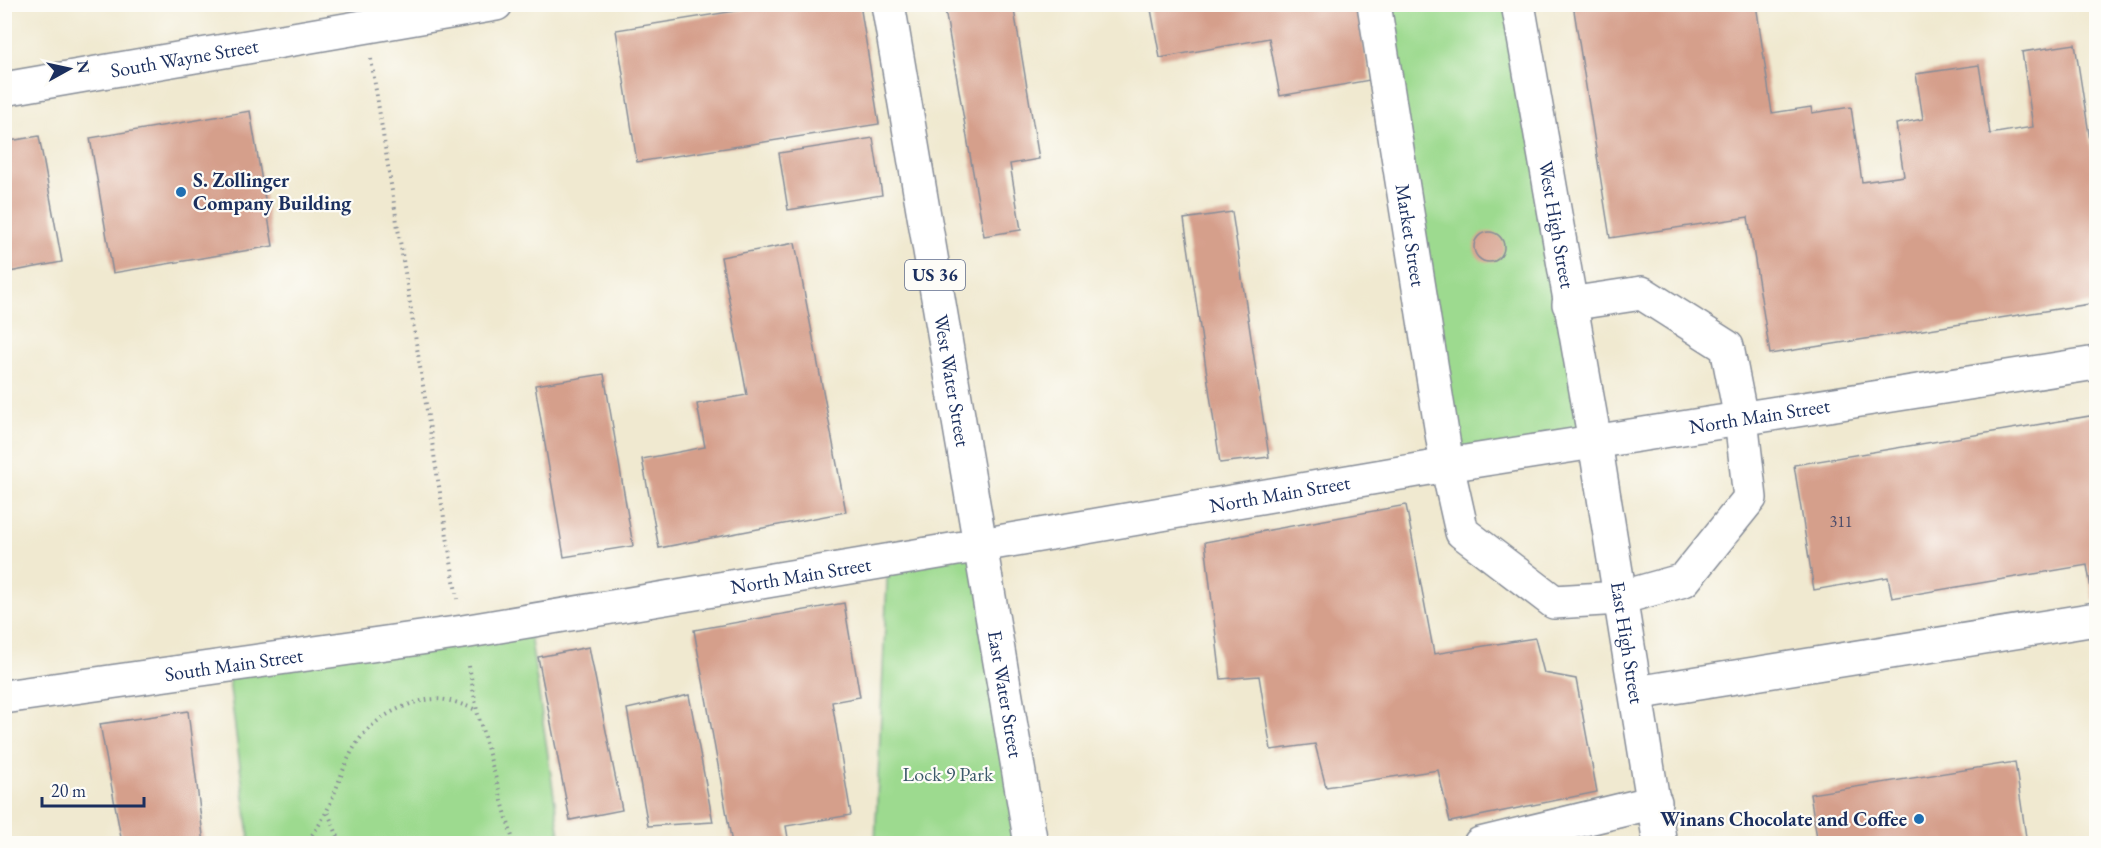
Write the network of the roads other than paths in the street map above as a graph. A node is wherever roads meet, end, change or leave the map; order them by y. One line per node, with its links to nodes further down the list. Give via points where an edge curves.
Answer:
1 (496, 4): 5 (street, South Wayne Street)
2 (888, 4): 11 (street, West Water Street / US 36)
3 (1374, 4): 10 (street, Market Street)
4 (1518, 4): 6 (street, West High Street)
5 (4, 89)
6 (1569, 304): 8 (street, Market Street, via 1642,292 1727,346); 9 (street, West High Street)
7 (2097, 363): 8 (street, North Main Street)
8 (1741, 419): 9 (street, North Main Street); 12 (street, Market Street, via 1750,498 1684,580)
9 (1595, 442): 10 (street, North Main Street); 12 (street, East High Street)
10 (1447, 465): 11 (street, North Main Street); 12 (street, Market Street, via 1462,532 1554,602)
11 (981, 545): 14 (street, North Main Street); 18 (street, East Water Street / US 36)
12 (1620, 598): 15 (street, East High Street)
13 (2097, 619): 15 (street)
14 (463, 632): 16 (street, South Main Street)
15 (1636, 693): 17 (street, East High Street)
16 (4, 697)
17 (1654, 802): 19 (street); 20 (street, East High Street)
18 (1031, 843)
19 (1480, 843)
20 (1660, 843)

